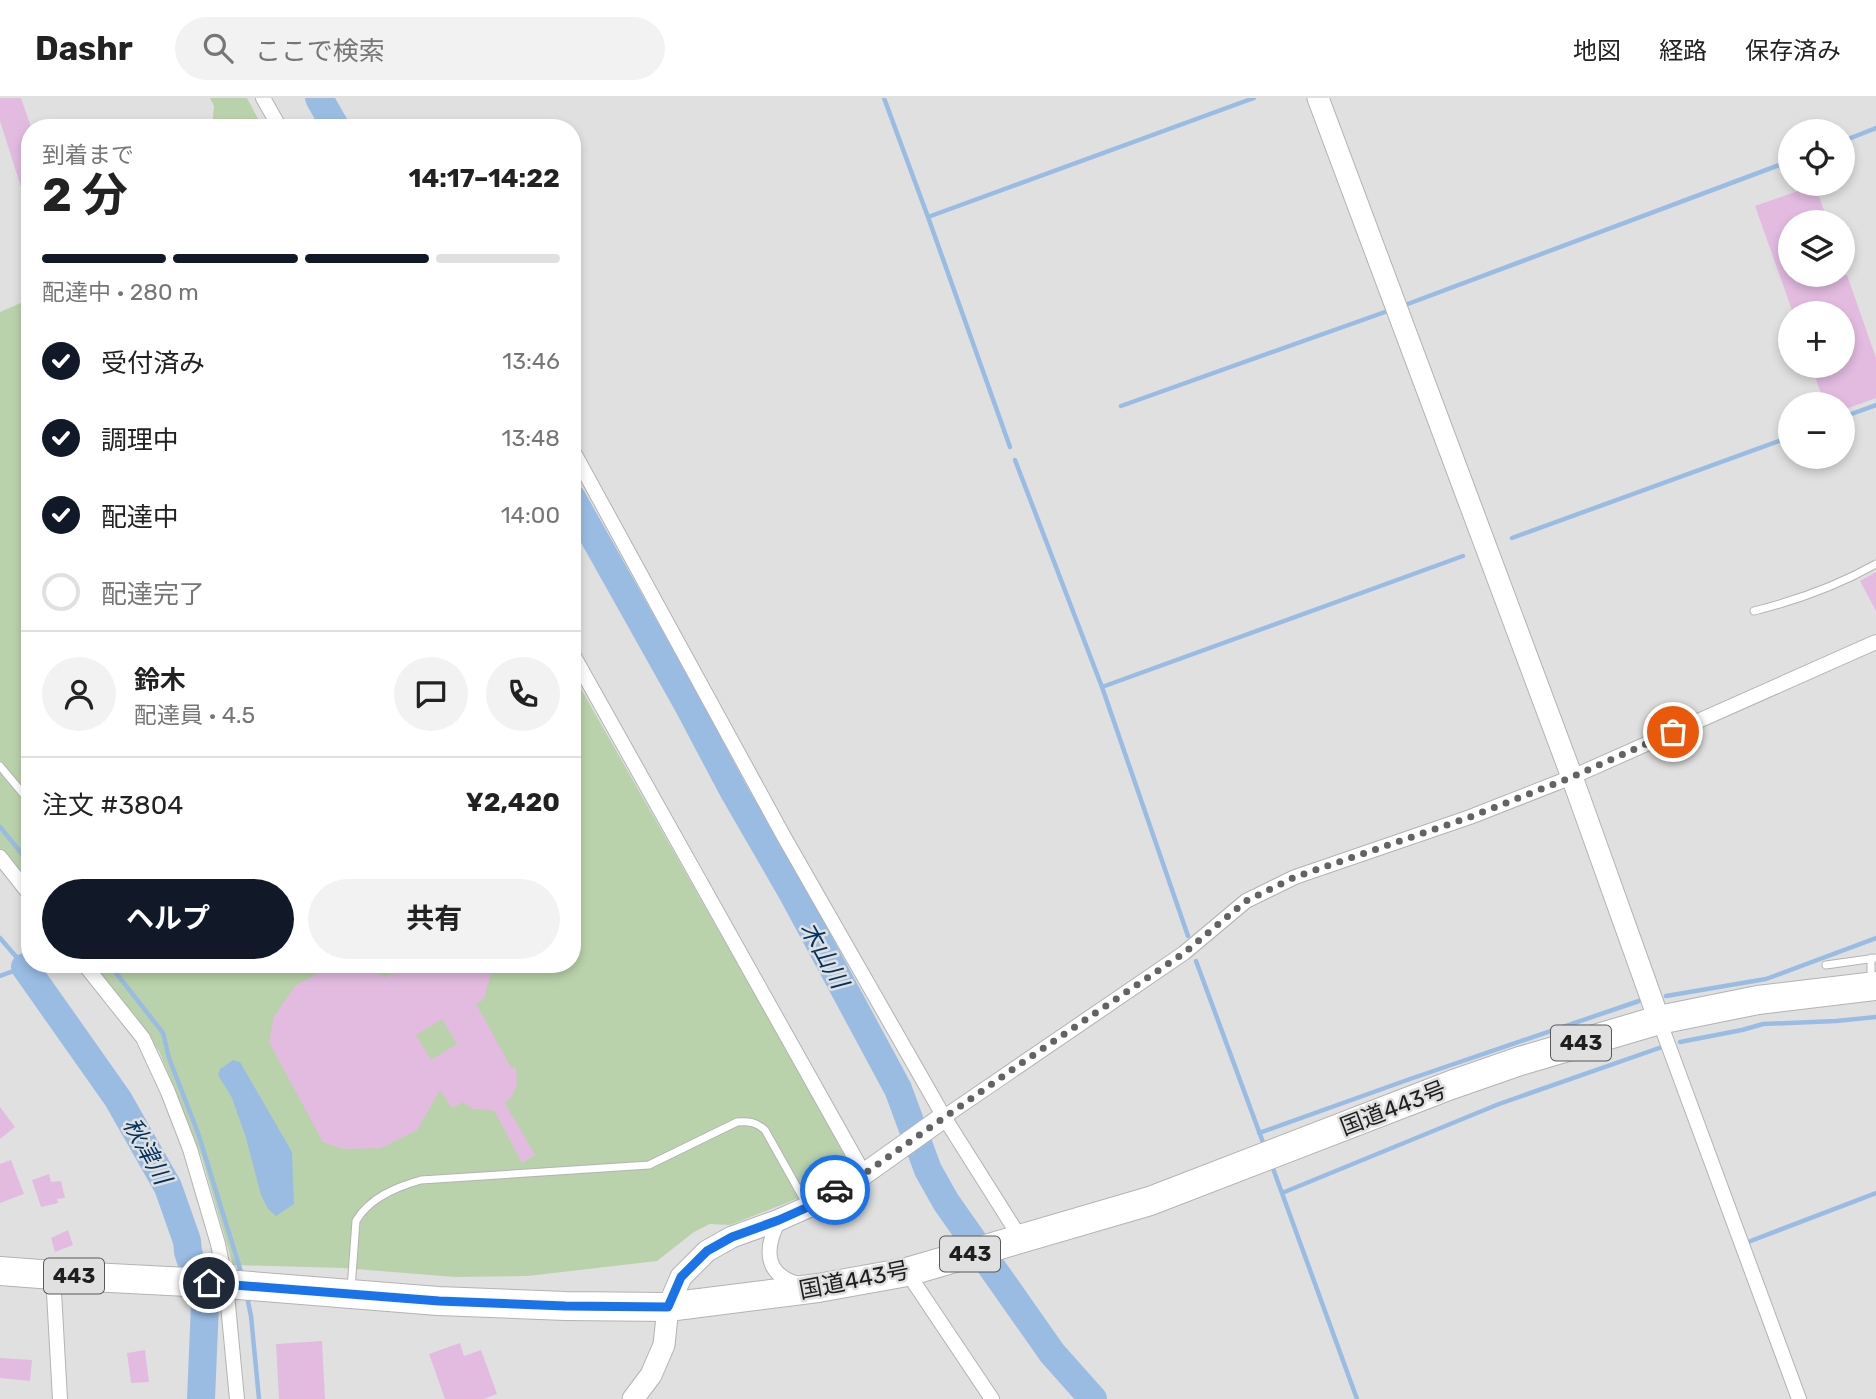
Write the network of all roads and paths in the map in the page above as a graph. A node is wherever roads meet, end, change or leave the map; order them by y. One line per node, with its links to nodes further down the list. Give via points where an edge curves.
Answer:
1 (263, 98): 3 (street)
2 (1318, 98): 10 (street)
3 (275, 119)
4 (581, 465): 19 (street)
5 (1876, 564): 6 (lane, via 1791,602)
6 (1754, 611)
7 (1876, 642): 10 (street)
8 (581, 669): 20 (street)
9 (0, 766): 11 (lane)
10 (1572, 777): 18 (street); 19 (street, via 1295,877 1246,901 1184,953)
11 (21, 791)
12 (0, 857): 13 (street)
13 (21, 884)
14 (1873, 958): 15 (lane); 17 (lane)
15 (1826, 965)
16 (91, 973): 27 (street, via 143,1038 190,1149 218,1244)
17 (1874, 986): 18 (highway, 国道443号 / 443, via 1758,1000)
18 (1659, 1020): 23 (highway, 国道443号 / 443, via 1520,1061 1150,1201); 35 (street)
19 (944, 1117): 20 (street); 23 (street)
20 (868, 1171): 21 (street)
21 (808, 1207): 22 (street); 29 (lane, via 765,1130 748,1121 737,1122 649,1165 421,1181 390,1191 361,1211 356,1221)
22 (779, 1220): 28 (street, via 768,1250 772,1266 796,1284); 30 (street, via 707,1251 681,1277)
23 (1021, 1239): 24 (highway, 国道443号 / 443)
24 (913, 1270): 28 (highway, 国道443号 / 443); 34 (street)
25 (0, 1271): 26 (highway, 国道443号 / 443)
26 (53, 1275): 27 (highway, 国道443号 / 443); 31 (street)
27 (238, 1285): 29 (highway, 国道443号 / 443); 32 (street)
28 (818, 1288): 30 (highway, 国道443号 / 443)
29 (351, 1293): 30 (highway, 国道443号 / 443, via 464,1302)
30 (668, 1307): 33 (street, via 664,1345 651,1375)
31 (60, 1399)
32 (237, 1399)
33 (633, 1399)
34 (992, 1399)
35 (1800, 1399)

